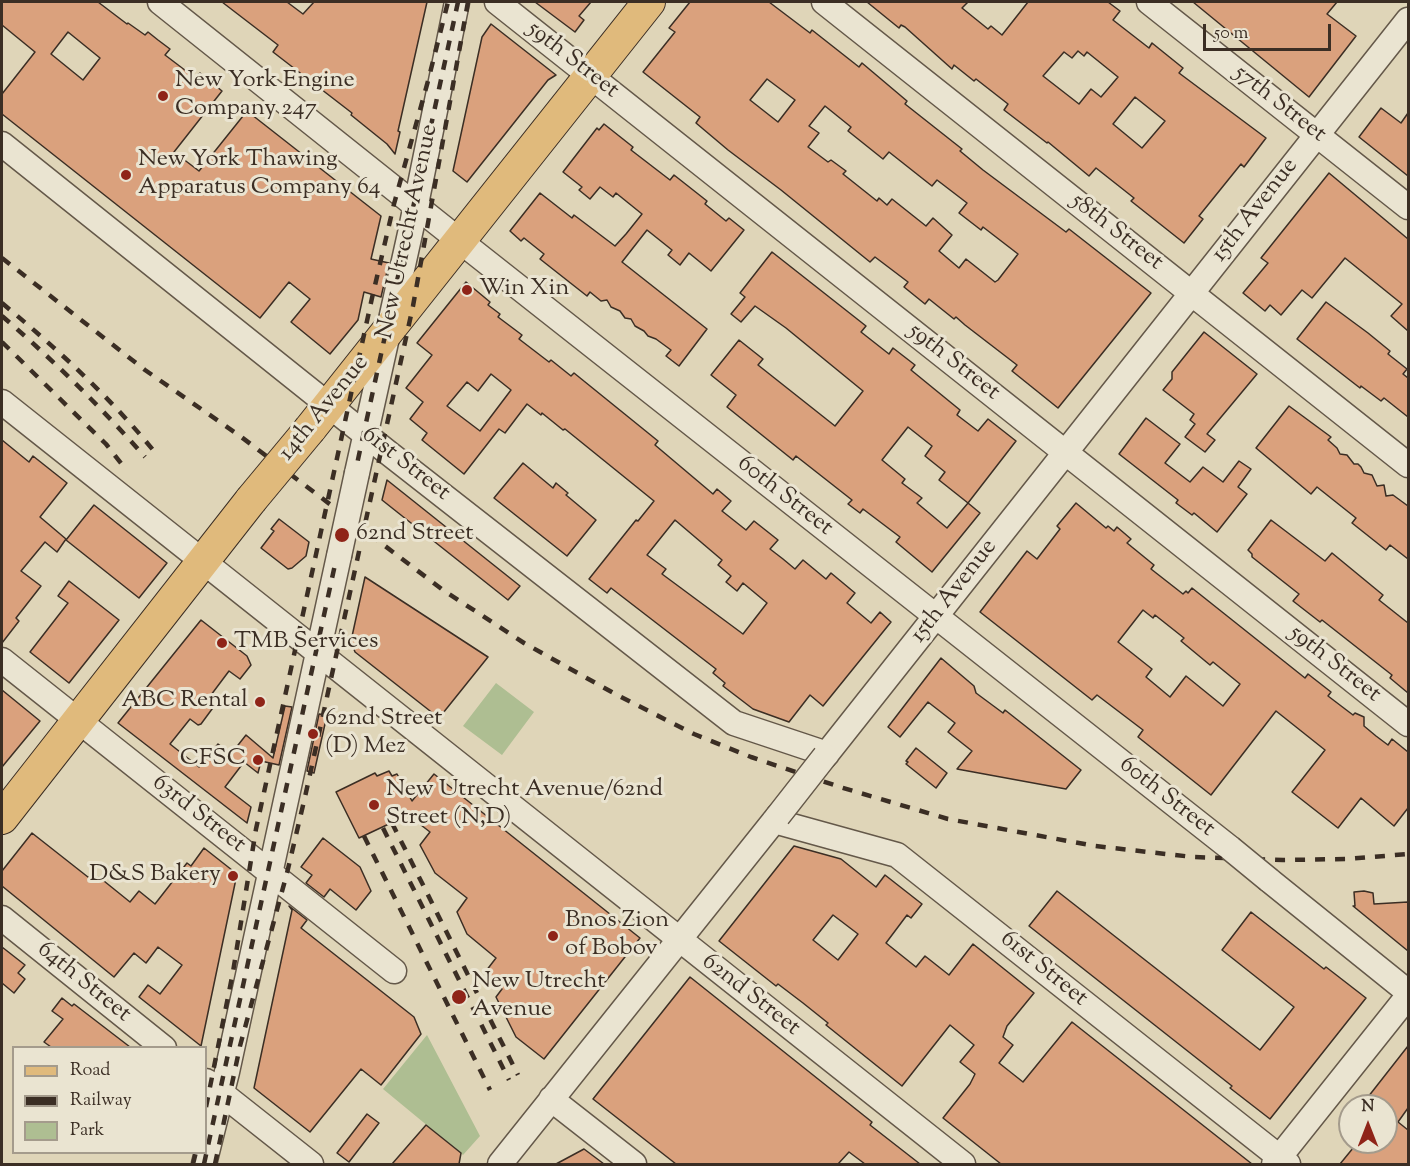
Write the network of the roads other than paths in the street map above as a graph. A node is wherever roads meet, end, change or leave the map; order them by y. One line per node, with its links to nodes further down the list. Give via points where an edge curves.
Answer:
1 (160, 2): 11 (street, 60th Street)
2 (457, 2): 11 (street, New Utrecht Avenue)
3 (497, 2): 8 (street, 59th Street)
4 (649, 2): 8 (main road, 14th Avenue)
5 (824, 2): 14 (street, 58th Street)
6 (1149, 2): 9 (street, 57th Street)
7 (1408, 20): 9 (street, 15th Avenue)
8 (591, 76): 13 (main road, 14th Avenue); 19 (street, 59th Street)
9 (1317, 135): 12 (street, 57th Street); 14 (street, 15th Avenue)
10 (2, 144): 17 (street, 61st Street)
11 (416, 205): 13 (street, 60th Street); 15 (street, New Utrecht Avenue)
12 (1408, 207)
13 (460, 241): 15 (main road, 14th Avenue); 22 (street, 60th Street)
14 (1191, 293): 19 (street, 15th Avenue); 20 (street, 58th Street)
15 (388, 331): 17 (main road, 14th Avenue); 18 (street, New Utrecht Avenue)
16 (2, 402): 21 (street, 62nd Street)
17 (329, 405): 18 (street, 61st Street); 21 (main road, 14th Avenue, bridge)
18 (366, 434): 23 (street, New Utrecht Avenue, bridge); 27 (street, 61st Street, via 734,723)
19 (1066, 452): 22 (street, 15th Avenue); 26 (street, 59th Street)
20 (1408, 465)
21 (204, 562): 23 (street, 62nd Street); 25 (main road, 14th Avenue)
22 (935, 617): 27 (street, 15th Avenue); 34 (street, 60th Street, bridge, via 1230,848)
23 (317, 652): 30 (street, New Utrecht Avenue); 32 (street, 62nd Street)
24 (2, 660): 25 (street, 63rd Street)
25 (78, 721): 28 (main road, 14th Avenue); 30 (street, 63rd Street)
26 (1408, 724)
27 (826, 755): 29 (street, 15th Avenue, bridge)
28 (2, 818)
29 (776, 819): 32 (street, 15th Avenue); 39 (street, 61st Street, via 897,855)
30 (271, 871): 33 (street, 63rd Street); 36 (street, New Utrecht Avenue)
31 (2, 918): 35 (street, 64th Street)
32 (679, 940): 37 (street, 15th Avenue); 43 (street, 62nd Street)
33 (394, 971)
34 (1408, 994): 39 (street)
35 (163, 1046)
36 (214, 1087): 38 (street, New Utrecht Avenue); 40 (street)
37 (551, 1099): 41 (street, 15th Avenue); 42 (street)
38 (207, 1141)
39 (1281, 1162)
40 (311, 1164)
41 (500, 1164)
42 (634, 1164)
43 (963, 1164)

